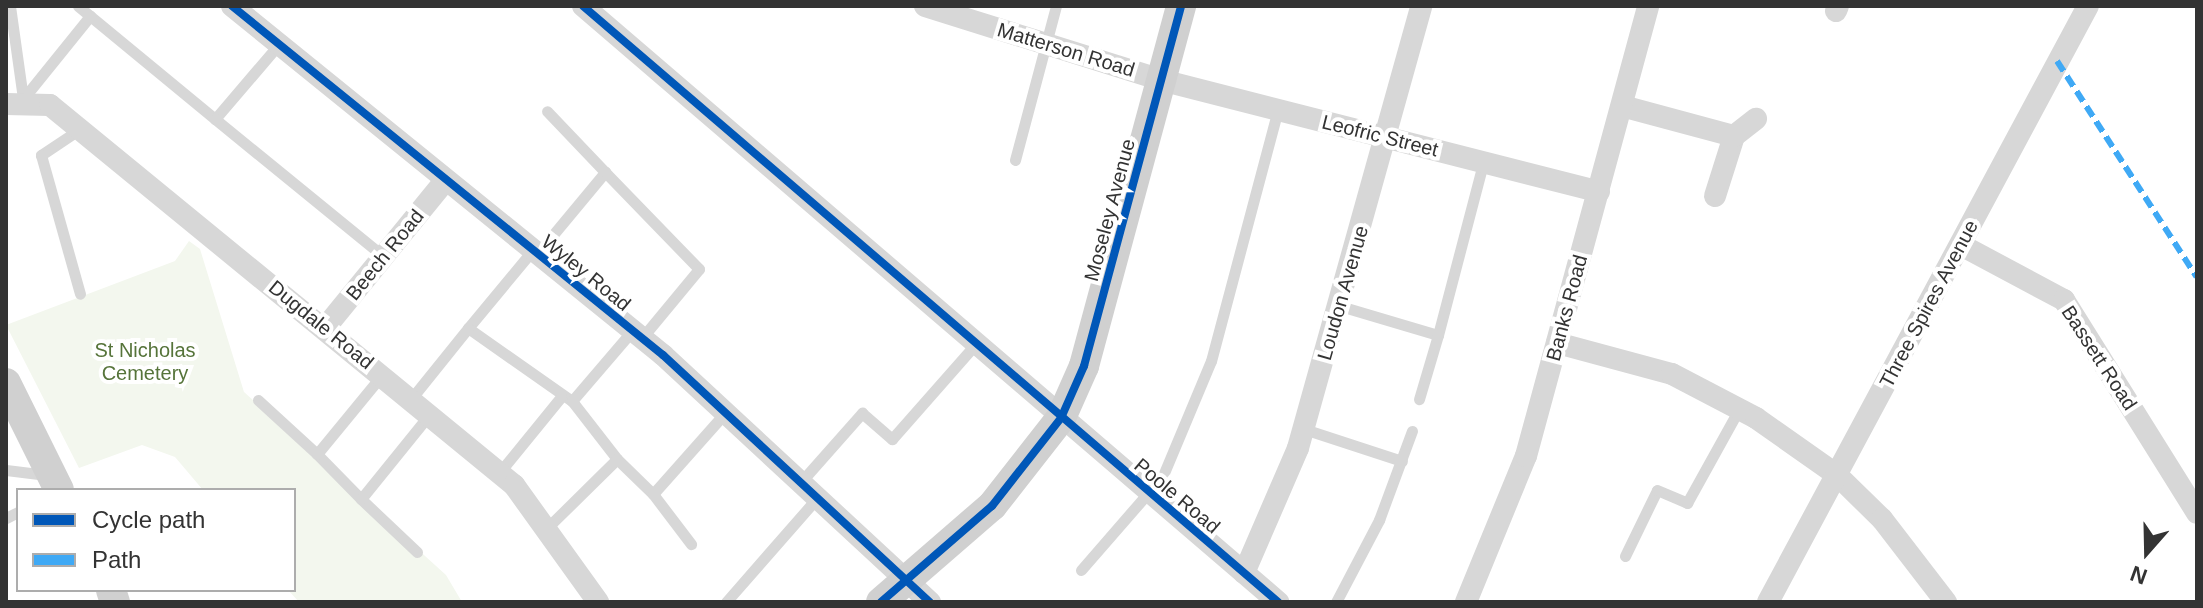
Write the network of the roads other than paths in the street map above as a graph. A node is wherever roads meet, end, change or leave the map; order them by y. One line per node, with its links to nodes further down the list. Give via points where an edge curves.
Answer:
1 (10, 6): 15 (lane)
2 (78, 6): 11 (lane)
3 (232, 6): 12 (street, Wyley Road)
4 (583, 6): 40 (street, Poole Road)
5 (1056, 6): 13 (lane)
6 (1181, 6): 14 (main road, Moseley Avenue)
7 (1421, 6): 23 (street, Loudon Avenue)
8 (1648, 6): 16 (street, Banks Road)
9 (2088, 6): 30 (street, Three Spires Avenue)
10 (939, 9): 13 (street, Matterson Road)
11 (90, 16): 15 (lane); 19 (lane)
12 (279, 44): 19 (lane); 27 (street, Wyley Road)
13 (1046, 45): 14 (street, Matterson Road); 24 (lane)
14 (1161, 80): 17 (street, Leofric Street); 50 (main road, Moseley Avenue, via 1084,366)
15 (14, 102): 21 (street, Dugdale Road, via 50,105)
16 (1622, 106): 22 (street); 28 (street, Banks Road)
17 (1278, 110): 23 (street, Leofric Street); 62 (lane, via 1211,361)
18 (547, 111): 26 (lane)
19 (215, 119): 32 (lane)
20 (1756, 119): 22 (street)
21 (80, 129): 33 (lane, via 41,155); 35 (street, Dugdale Road)
22 (1734, 136): 29 (street)
23 (1385, 138): 25 (street, Leofric Street); 34 (street, Loudon Avenue)
24 (1015, 160)
25 (1483, 163): 28 (street, Leofric Street); 38 (lane)
26 (605, 172): 31 (lane); 37 (lane, via 699,269)
27 (445, 181): 31 (street, Wyley Road); 32 (street, Beech Road)
28 (1599, 192): 39 (street, Banks Road)
29 (1715, 196)
30 (1961, 245): 58 (street, Three Spires Avenue); 64 (street, Bassett Road, via 2064,300)
31 (534, 252): 36 (lane); 37 (street, Wyley Road)
32 (384, 257): 35 (street, Beech Road)
33 (80, 294)
34 (1340, 306): 38 (lane); 51 (street, Loudon Avenue)
35 (325, 328): 41 (street, Dugdale Road)
36 (468, 328): 43 (lane); 44 (lane)
37 (637, 334): 44 (lane); 48 (street, Wyley Road)
38 (1438, 335): 45 (lane)
39 (1557, 343): 47 (street, via 1672,374); 78 (street, Banks Road, via 1514,495)
40 (975, 345): 50 (street, Poole Road); 60 (lane, via 892,439 862,413)
41 (382, 375): 43 (street, Dugdale Road); 53 (lane)
42 (6, 383): 59 (main road)
43 (411, 399): 49 (street, Dugdale Road)
44 (567, 399): 54 (lane); 57 (lane)
45 (1419, 399)
46 (258, 400): 53 (lane)
47 (1739, 409): 58 (street); 68 (lane, via 1687,503 1657,490)
48 (725, 413): 60 (street, Wyley Road); 61 (lane)
49 (429, 415): 57 (street, Dugdale Road); 63 (lane)
50 (1061, 418): 62 (street, Poole Road); 71 (main road, Moseley Avenue, via 992,506)
51 (1304, 429): 55 (lane); 70 (street, Loudon Avenue)
52 (1412, 431): 55 (lane)
53 (317, 454): 63 (lane)
54 (617, 459): 61 (lane); 65 (lane)
55 (1402, 461): 77 (lane)
56 (6, 470): 59 (lane)
57 (499, 473): 65 (street, Dugdale Road)
58 (1837, 475): 79 (street, Three Spires Avenue); 80 (street, via 1890,528)
59 (55, 483)
60 (808, 490): 71 (street, Wyley Road); 73 (lane)
61 (653, 494): 66 (lane)
62 (1151, 495): 69 (lane); 70 (street, Poole Road)
63 (361, 499): 67 (lane)
64 (2197, 513)
65 (549, 526): 72 (street, Dugdale Road)
66 (691, 544)
67 (417, 552)
68 (1625, 556)
69 (1081, 570)
70 (1244, 573): 76 (street, Poole Road)
71 (905, 580): 74 (main road, Moseley Avenue); 75 (street, Wyley Road)
72 (598, 602)
73 (726, 602)
74 (881, 602)
75 (930, 602)
76 (1278, 602)
77 (1336, 602)
78 (1466, 602)
79 (1768, 602)
80 (1946, 602)

